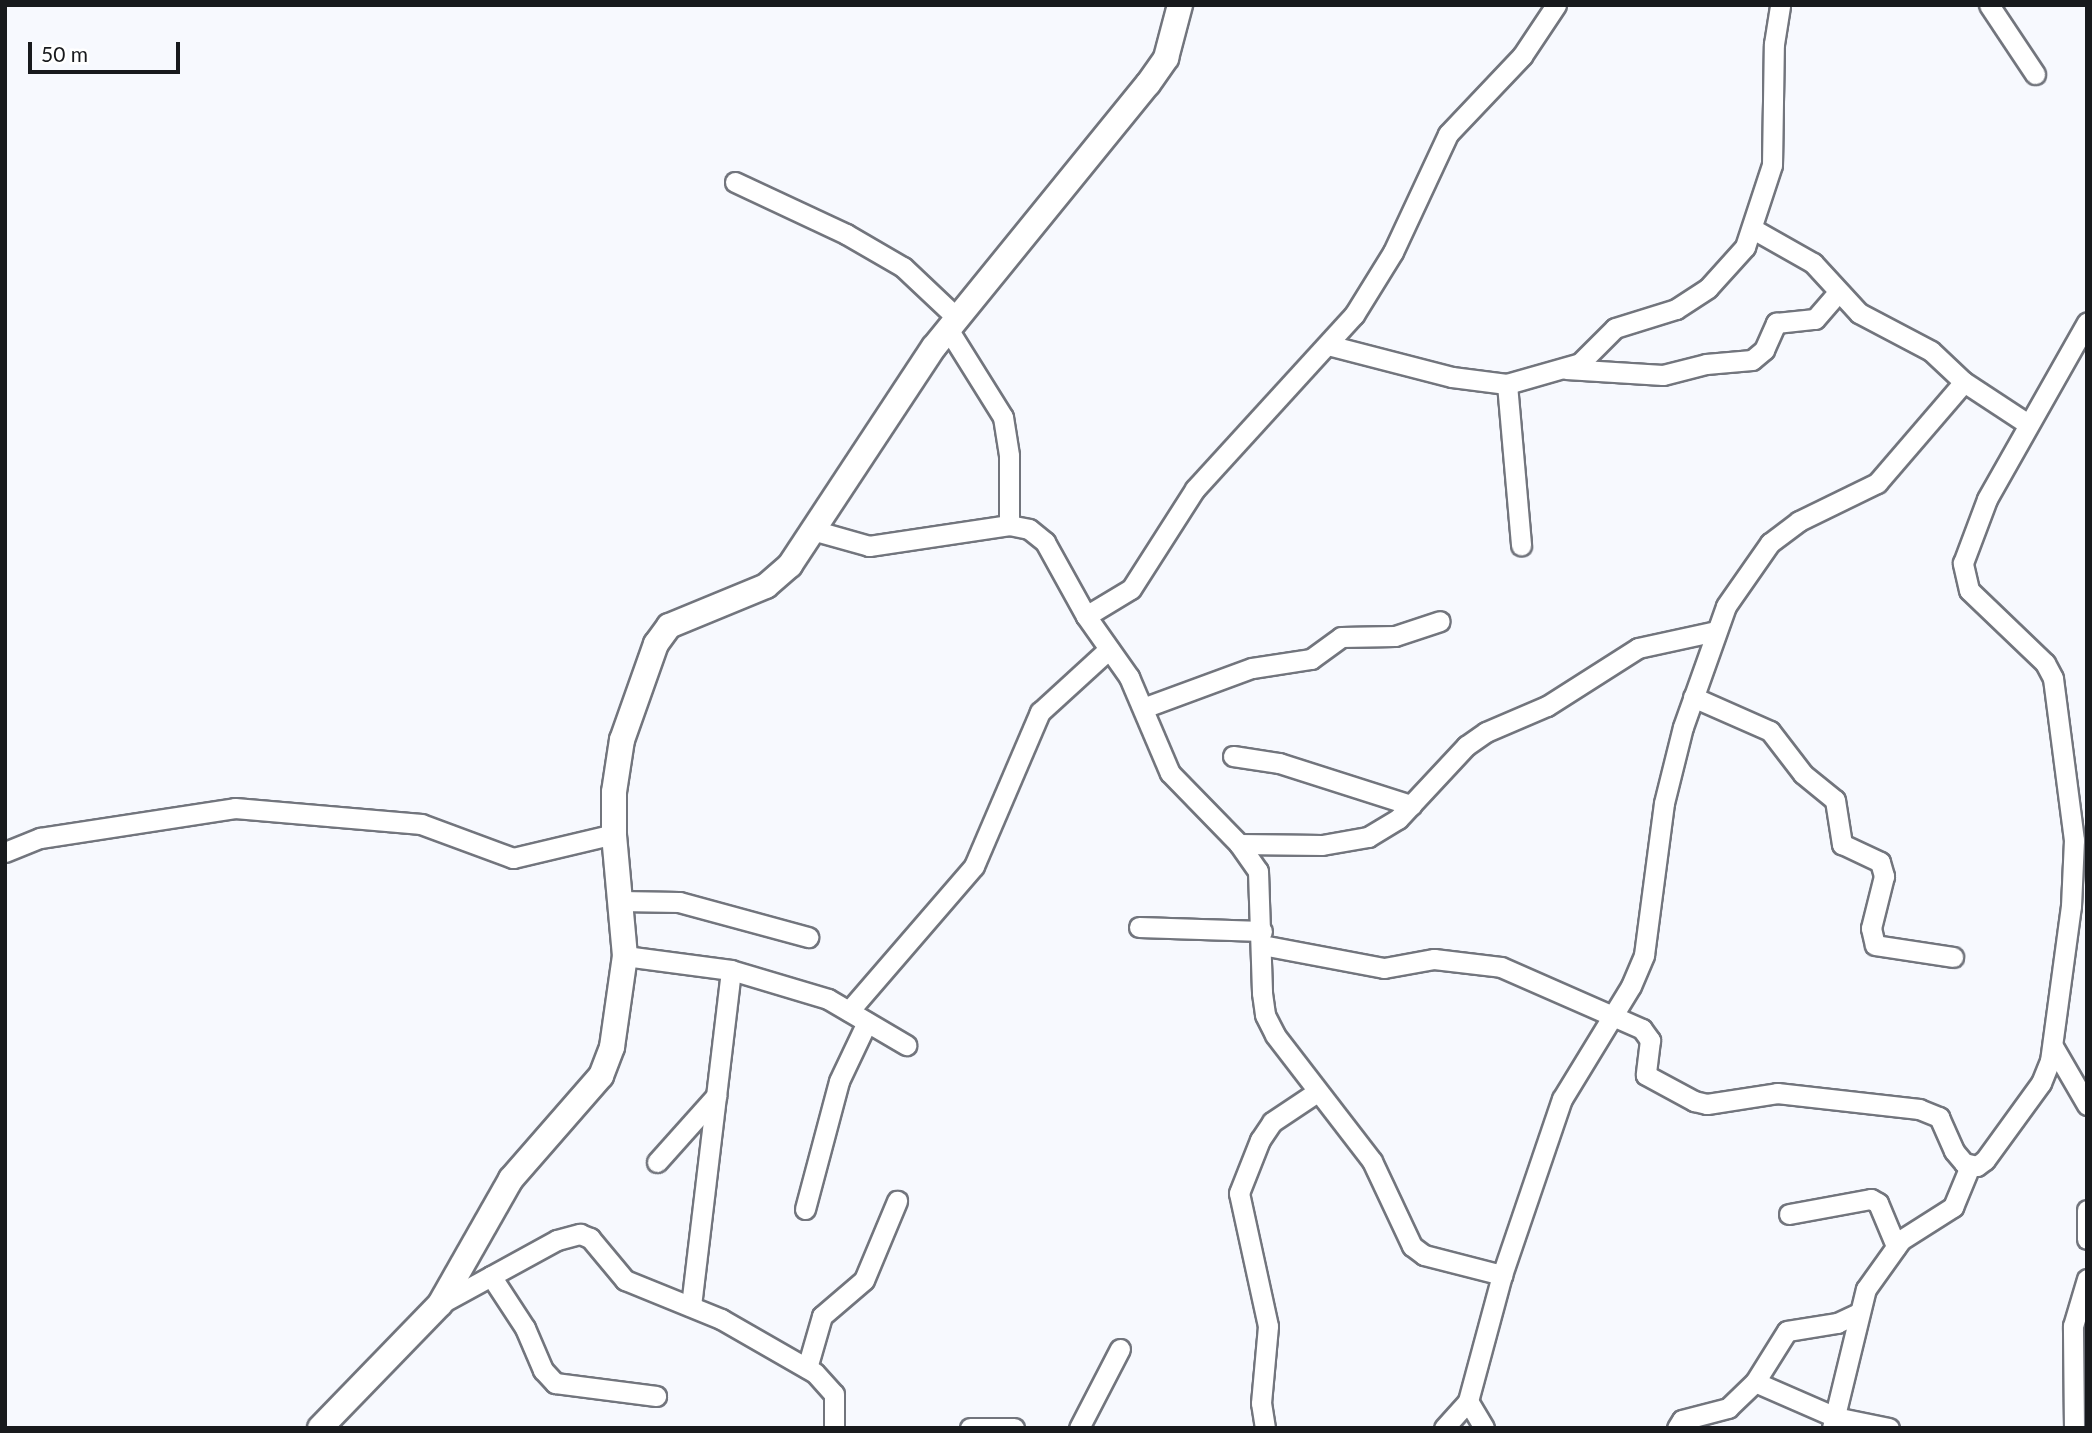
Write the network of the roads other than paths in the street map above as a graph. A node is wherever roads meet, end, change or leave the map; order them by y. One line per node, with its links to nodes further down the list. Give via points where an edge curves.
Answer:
1 (1180, 5): 10 (street, via 1166,58 1149,85)
2 (1556, 5): 11 (street, via 1522,56 1448,134 1378,279)
3 (1780, 5): 7 (street, via 1774,44 1776,137)
4 (1989, 5): 5 (street)
5 (2035, 74)
6 (735, 182): 10 (street, via 846,233 903,267)
7 (1753, 229): 8 (street, via 1813,262); 12 (street, via 1732,265 1708,288 1676,309 1615,328 1591,356)
8 (1837, 294): 12 (street, via 1815,319 1776,323 1764,350 1752,360 1706,363 1663,375); 13 (street, via 1859,313 1941,357)
9 (2087, 322): 15 (street)
10 (953, 324): 16 (street, via 1003,417 1009,456); 17 (street, via 872,438)
11 (1328, 345): 14 (street, via 1452,377); 19 (street, via 1195,489 1131,589)
12 (1566, 369): 14 (street)
13 (1964, 382): 15 (street); 21 (street, via 1877,483 1799,521 1770,543 1726,606)
14 (1507, 384): 18 (street)
15 (2028, 424): 28 (street, via 1967,546 1963,576 1969,590 2045,663 2053,678)
16 (1009, 525): 17 (street, via 869,545); 19 (street, via 1029,529 1045,542)
17 (816, 531): 27 (street, via 790,565 766,586 689,615 669,626 656,644 622,740)
18 (1521, 545)
19 (1086, 617): 22 (street)
20 (1440, 621): 24 (street, via 1395,636 1341,638 1311,659 1252,668)
21 (1716, 631): 23 (street); 26 (street, via 1638,648 1547,706 1486,732 1466,746)
22 (1109, 649): 24 (street); 39 (street, via 1040,712 974,866)
23 (1693, 697): 37 (street, via 1770,731 1803,774 1835,800 1842,844 1880,862 1884,876 1871,928 1875,945); 40 (street, via 1664,803 1649,935 1631,986)
24 (1143, 708): 29 (street, via 1170,773)
25 (1233, 756): 26 (street, via 1279,763)
26 (1411, 805): 29 (street, via 1383,830 1352,842)
27 (614, 834): 30 (street, via 513,858 421,824 235,808 40,838); 32 (street)
28 (2074, 840): 31 (street); 43 (street)
29 (1239, 844): 35 (street, via 1258,871)
30 (5, 852)
31 (2087, 856)
32 (620, 901): 34 (street, via 679,902); 36 (street)
33 (1139, 927): 35 (street)
34 (808, 937)
35 (1262, 938): 40 (street, via 1384,968 1434,959 1481,961); 44 (street, via 1265,1015)
36 (625, 956): 38 (street); 58 (street, via 612,1047 601,1076 511,1179)
37 (1953, 957)
38 (731, 970): 39 (street, via 828,999); 45 (street)
39 (849, 1011): 41 (street)
40 (1613, 1015): 48 (street, via 1648,1034 1645,1067 1650,1080 1693,1101 1707,1104 1777,1093 1919,1110 1939,1117 1954,1151); 55 (street, via 1562,1099)
41 (867, 1022): 42 (street); 50 (street, via 839,1081)
42 (906, 1045)
43 (2054, 1048): 46 (street); 48 (street, via 2041,1083 1993,1152)
44 (1317, 1092): 55 (street, via 1382,1176 1402,1232 1412,1246 1424,1255); 72 (street, via 1272,1122 1259,1140 1239,1193 1269,1326 1262,1403)
45 (716, 1096): 47 (street); 59 (street)
46 (2087, 1105)
47 (657, 1162)
48 (1970, 1166): 54 (street, via 1953,1207)
49 (898, 1201): 62 (street, via 864,1280 822,1316)
50 (805, 1209)
51 (2087, 1210): 53 (street)
52 (1789, 1214): 54 (street, via 1871,1199 1881,1210)
53 (2087, 1239)
54 (1896, 1246): 60 (street, via 1866,1289)
55 (1502, 1275): 65 (street)
56 (491, 1276): 58 (street); 59 (street, via 557,1240 580,1234 590,1238 625,1280); 64 (street, via 525,1328 543,1370 555,1382)
57 (2087, 1279): 77 (street, via 2073,1326)
58 (440, 1304): 67 (street)
59 (691, 1306): 62 (street)
60 (1858, 1313): 63 (street, via 1837,1322 1787,1331); 66 (street)
61 (1120, 1349): 71 (street)
62 (807, 1368): 68 (street, via 834,1394)
63 (1755, 1382): 66 (street); 75 (street, via 1722,1412 1682,1420)
64 (656, 1396)
65 (1468, 1401): 73 (street); 74 (street)
66 (1833, 1422): 76 (street)
67 (320, 1428)
68 (834, 1428)
69 (970, 1428): 70 (street)
70 (1014, 1428)
71 (1079, 1428)
72 (1265, 1428)
73 (1444, 1428)
74 (1484, 1428)
75 (1677, 1428)
76 (1889, 1428)
77 (2074, 1428)

